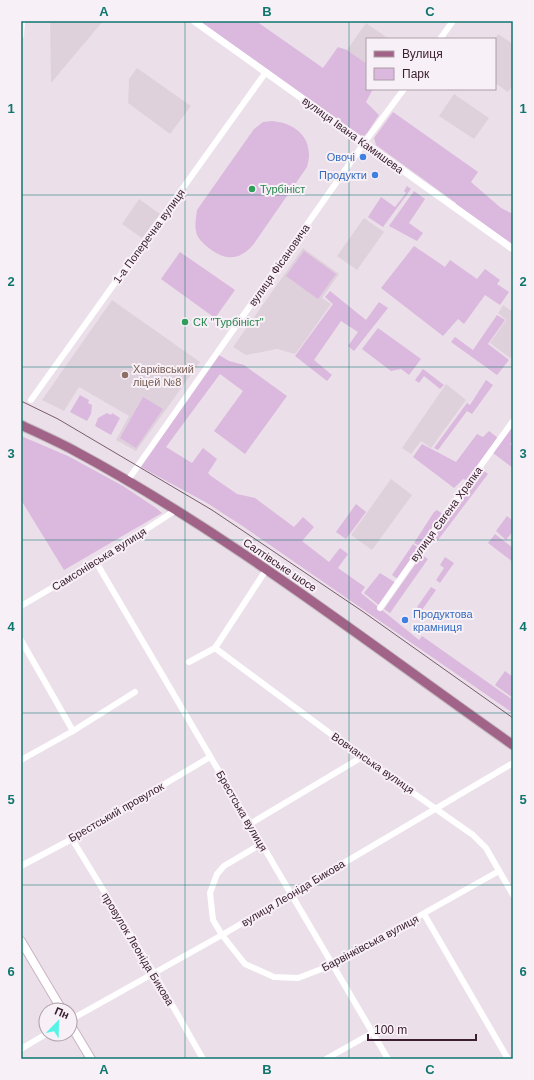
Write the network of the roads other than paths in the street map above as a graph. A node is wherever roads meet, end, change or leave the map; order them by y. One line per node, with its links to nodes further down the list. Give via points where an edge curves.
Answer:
1 (22, 21): 4 (street)
2 (194, 21): 6 (street, вулиця Івана Камишева)
3 (453, 21): 5 (street)
4 (21, 35)
5 (441, 38)
6 (266, 72): 8 (street, вулиця Івана Камишева); 10 (street, 1-а Поперечна вулиця)
7 (403, 90): 8 (street, вулиця Фісановича)
8 (364, 143): 9 (street, вулиця Івана Камишева); 13 (street, вулиця Фісановича)
9 (513, 249)
10 (32, 400)
11 (513, 421): 18 (street, вулиця Євгена Храпка)
12 (21, 425): 13 (main road, Салтівське шосе)
13 (128, 480): 14 (main road, Салтівське шосе)
14 (176, 510): 15 (street, Самсонівська вулиця); 16 (main road, Салтівське шосе)
15 (96, 562): 17 (street, Самсонівська вулиця); 25 (street, Брестська вулиця)
16 (266, 570): 20 (street); 24 (main road, Салтівське шосе)
17 (21, 606)
18 (380, 608)
19 (21, 640): 23 (street)
20 (215, 648): 21 (street); 26 (street, Вовчанська вулиця)
21 (188, 662)
22 (135, 692): 23 (street)
23 (73, 731): 27 (street)
24 (513, 745)
25 (210, 757): 30 (street, Брестська вулиця); 31 (street, Брестський провулок)
26 (362, 757): 29 (street, Вовчанська вулиця); 30 (street)
27 (21, 760)
28 (513, 762): 29 (street, вулиця Леоніда Бикова)
29 (436, 808): 34 (street, Вовчанська вулиця, via 480,841); 35 (street, вулиця Леоніда Бикова)
30 (250, 824): 32 (street, Брестська вулиця)
31 (72, 839): 33 (street, Брестський провулок); 41 (street, провулок Леоніда Бикова)
32 (261, 844): 35 (street, Брестська вулиця); 38 (street, Барвінківська вулиця, via 224,866 217,874 210,893 213,920)
33 (21, 866)
34 (498, 871): 36 (street, Вовчанська вулиця); 37 (street, Барвінківська вулиця)
35 (290, 895): 38 (street, вулиця Леоніда Бикова); 40 (street, Брестська вулиця)
36 (513, 895)
37 (424, 914): 40 (street, Барвінківська вулиця); 52 (street)
38 (222, 936): 40 (street, Барвінківська вулиця, via 245,964 274,977 298,978); 41 (street, вулиця Леоніда Бикова)
39 (21, 941): 42 (main road)
40 (332, 965): 44 (street, Брестська вулиця)
41 (154, 973): 43 (street, вулиця Леоніда Бикова); 49 (street, провулок Леоніда Бикова)
42 (57, 1002)
43 (78, 1016)
44 (372, 1033): 50 (street); 51 (street, Брестська вулиця)
45 (78, 1037): 48 (main road)
46 (38, 1038): 47 (street)
47 (21, 1048)
48 (91, 1059)
49 (203, 1059)
50 (326, 1059)
51 (388, 1059)
52 (508, 1059)

